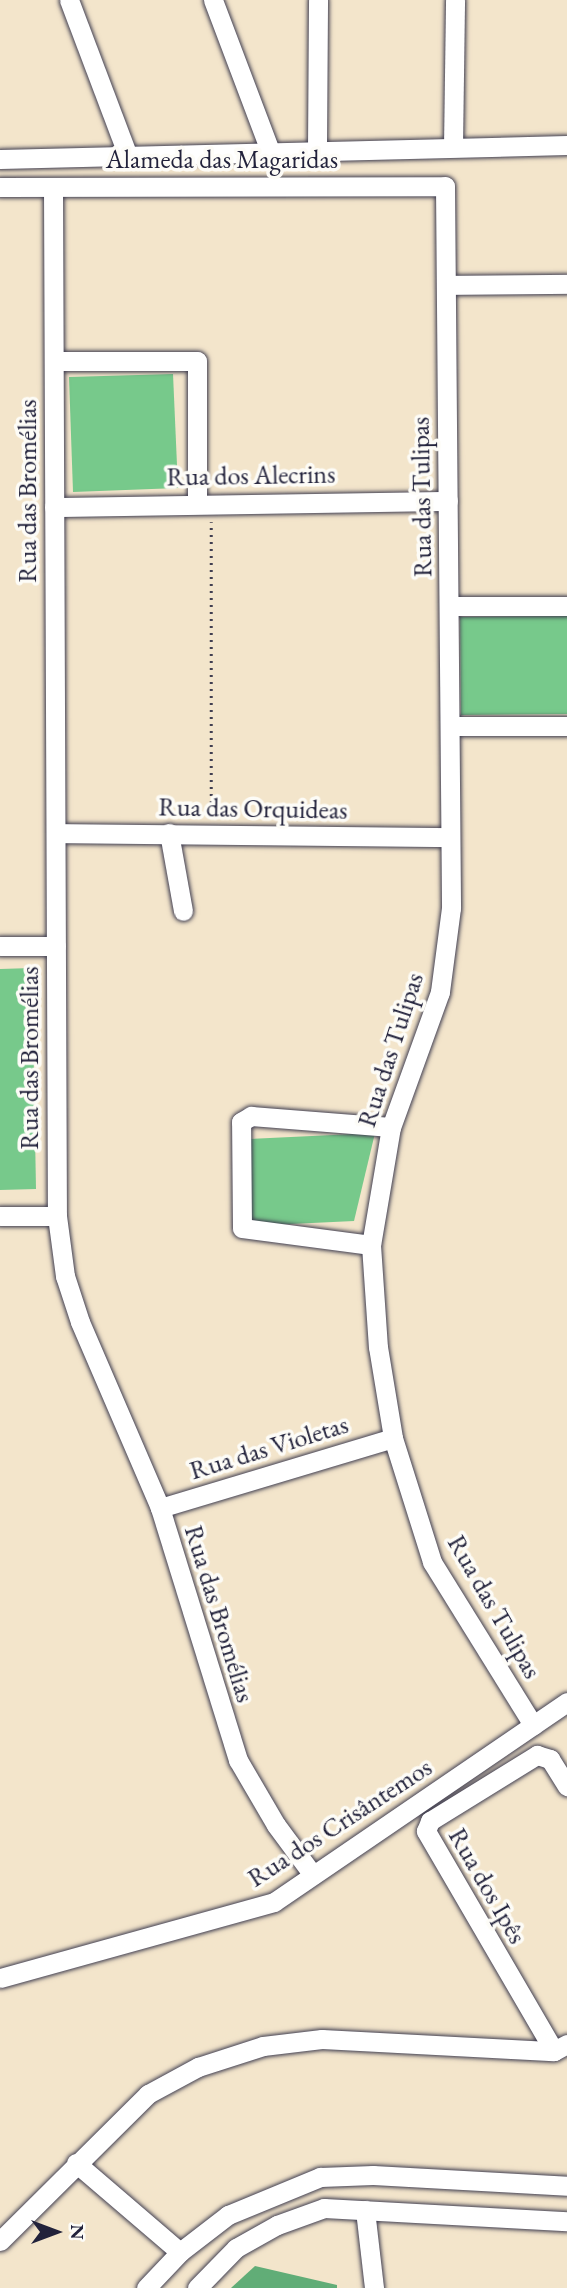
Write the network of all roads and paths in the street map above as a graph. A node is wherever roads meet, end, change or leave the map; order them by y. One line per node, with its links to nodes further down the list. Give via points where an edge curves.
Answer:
1 (69, 0): 9 (street)
2 (213, 0): 8 (street)
3 (318, 0): 7 (street)
4 (456, 0): 6 (street)
5 (567, 145): 6 (street)
6 (453, 147): 7 (street)
7 (317, 148): 8 (street)
8 (270, 151): 9 (street)
9 (128, 156): 10 (street)
10 (0, 159)
11 (445, 186): 13 (street, Alameda das Magaridas); 15 (street, Rua das Tulipas)
12 (0, 187): 13 (street, Alameda das Magaridas)
13 (53, 187): 16 (street, Rua das Bromélias)
14 (567, 284): 15 (street)
15 (446, 285): 18 (street, Rua das Tulipas)
16 (54, 361): 17 (street, via 197,361); 19 (street, Rua das Bromélias)
17 (204, 501): 18 (street, Rua dos Alecrins); 19 (street, Rua dos Alecrins); 26 (path)
18 (448, 501): 20 (street, Rua das Tulipas)
19 (54, 507): 24 (street, Rua das Bromélias)
20 (449, 606): 21 (street); 22 (street, Rua das Tulipas)
21 (567, 606)
22 (450, 726): 23 (street); 27 (street, Rua das Tulipas)
23 (567, 726)
24 (55, 833): 25 (street, Rua das Orquideas); 29 (street, Rua das Bromélias)
25 (169, 833): 26 (street, Rua das Orquideas); 28 (street)
26 (211, 835): 27 (street, Rua das Orquideas)
27 (449, 837): 31 (street, Rua das Tulipas, via 451,908 440,992)
28 (183, 911)
29 (56, 946): 30 (street); 33 (street, Rua das Bromélias)
30 (0, 947)
31 (391, 1127): 34 (street, Rua das Tulipas); 34 (street, via 251,1115 241,1122 242,1228)
32 (0, 1216): 33 (street)
33 (57, 1216): 36 (street, Rua das Bromélias, via 65,1276 80,1322)
34 (371, 1245): 35 (street, Rua das Tulipas, via 378,1347)
35 (393, 1438): 36 (street, Rua das Violetas); 38 (street, Rua das Tulipas, via 432,1562)
36 (160, 1508): 40 (street, Rua das Bromélias, via 238,1760 276,1825)
37 (567, 1702): 38 (street, Rua dos Crisântemos)
38 (533, 1725): 40 (street, Rua dos Crisântemos)
39 (567, 1786): 42 (street, Rua dos Ipês, via 550,1759 537,1755 430,1821 426,1831)
40 (313, 1875): 41 (street, Rua dos Crisântemos, via 254,1911)
41 (0, 1977)
42 (561, 2048): 43 (street, via 322,2039 263,2046 198,2067 148,2095)
43 (76, 2163): 47 (street); 48 (street)
44 (567, 2186): 48 (street, via 373,2175 320,2177 228,2215)
45 (365, 2210): 46 (street); 50 (street, via 324,2208 277,2225 236,2248); 51 (street)
46 (567, 2221)
47 (0, 2241)
48 (180, 2252): 49 (street)
49 (146, 2288)
50 (197, 2288)
51 (374, 2288)

